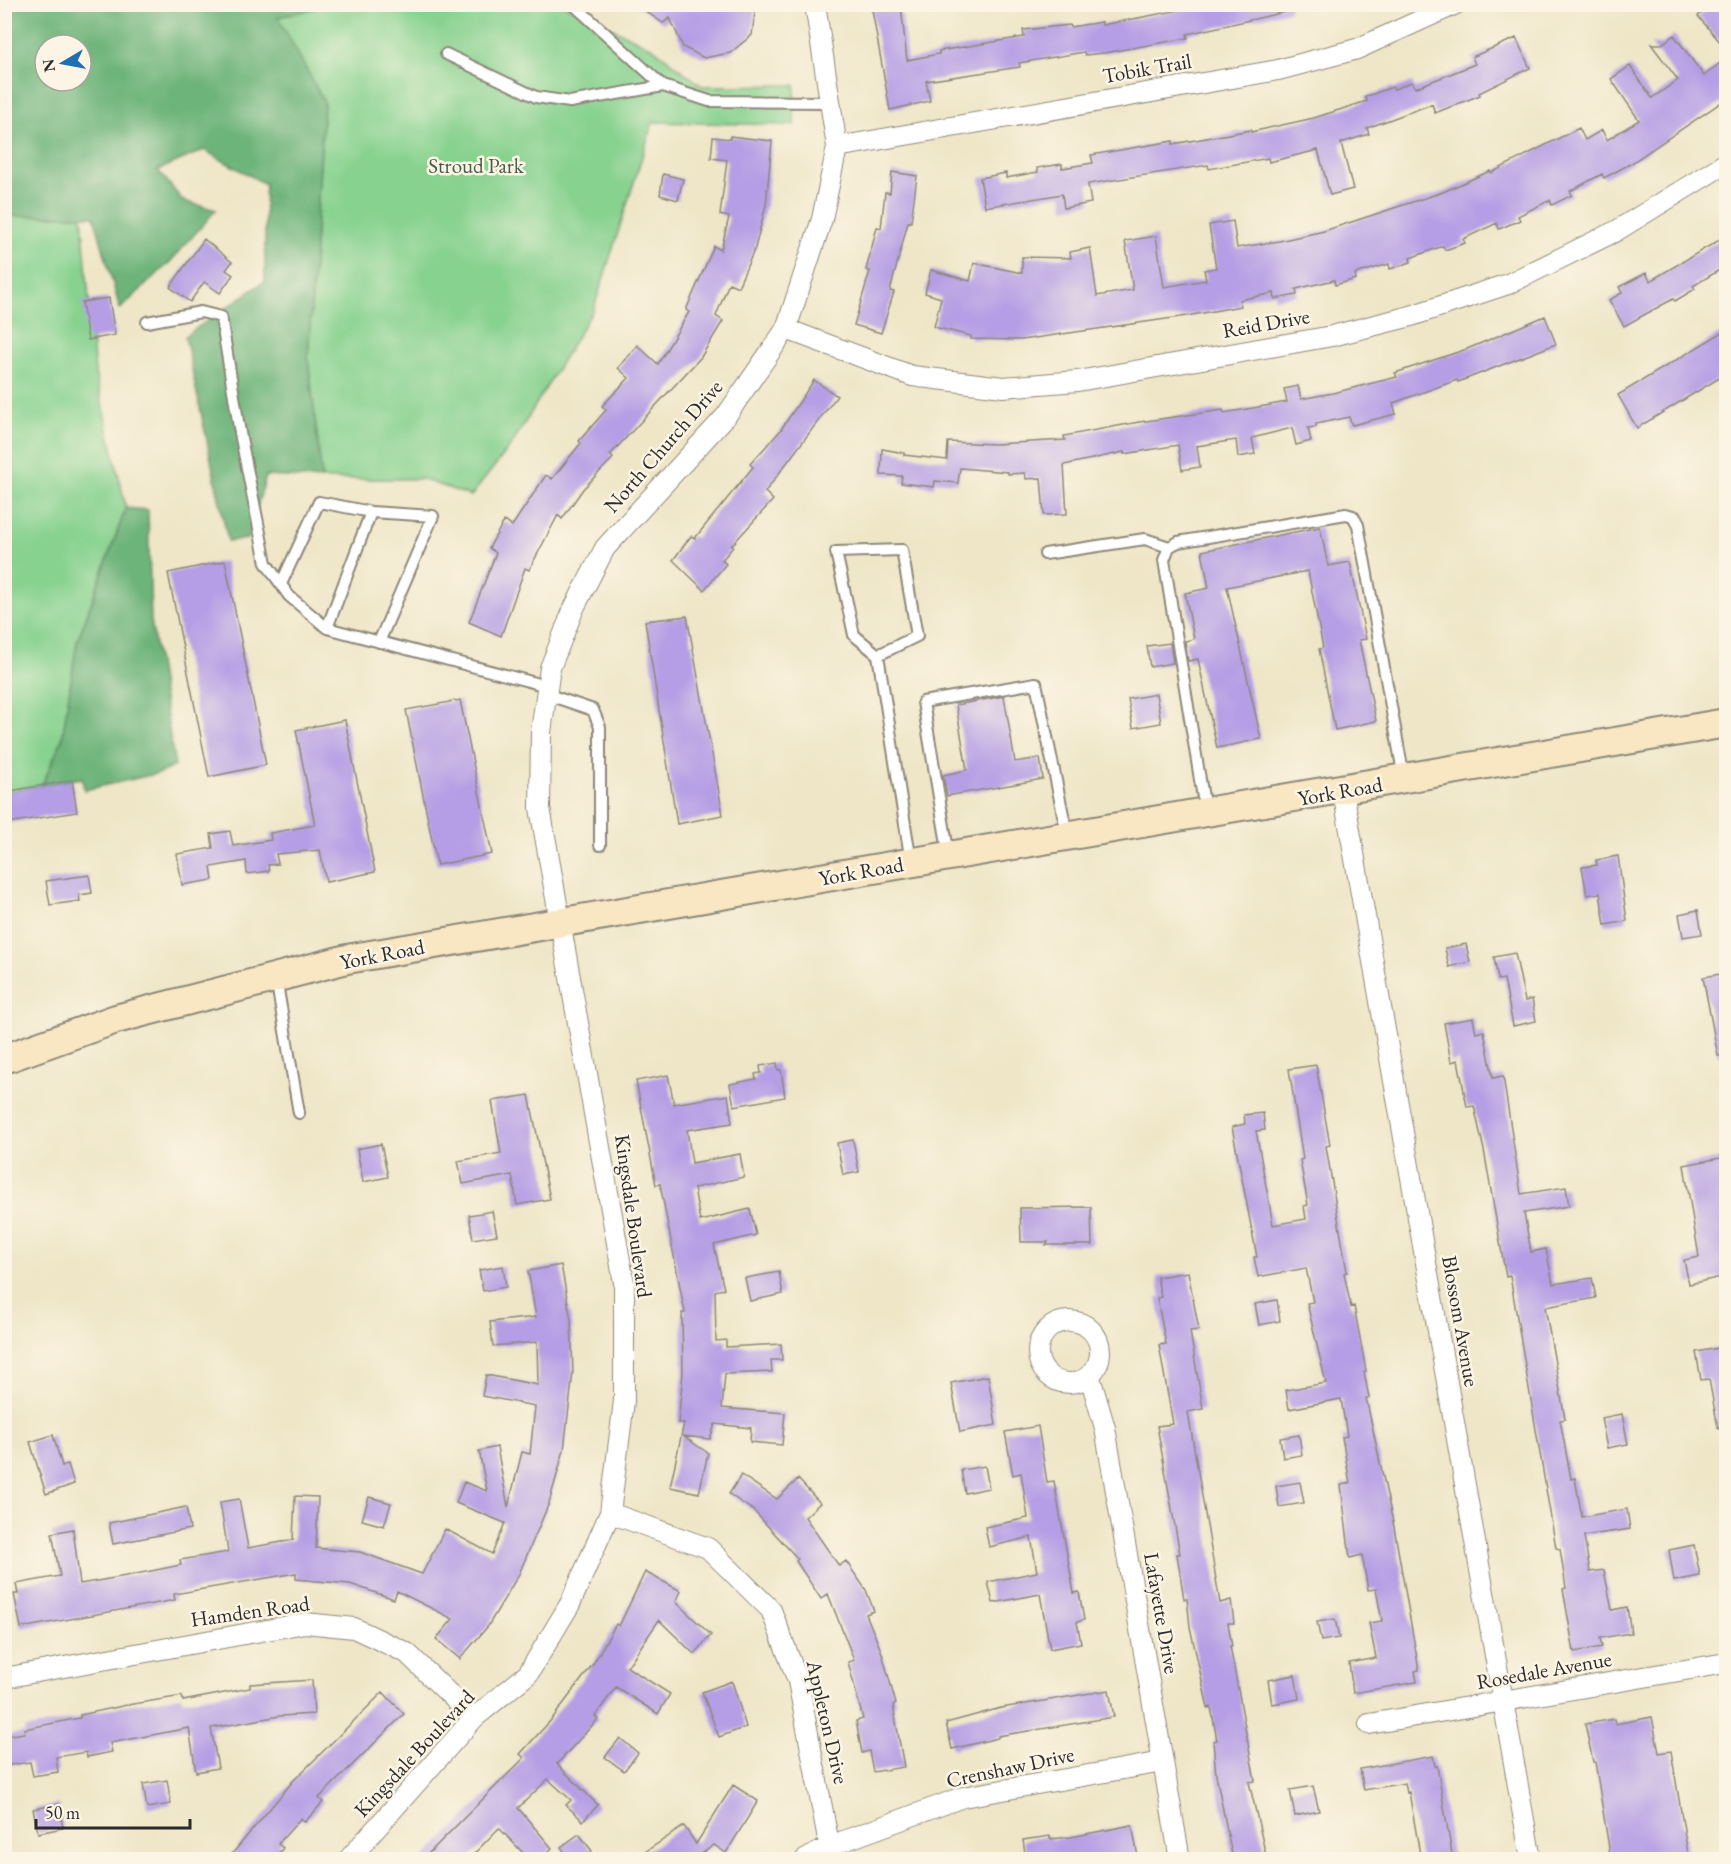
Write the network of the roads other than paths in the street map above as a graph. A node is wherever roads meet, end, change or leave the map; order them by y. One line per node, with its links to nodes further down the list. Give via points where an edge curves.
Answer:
1 (573, 4): 5 (lane)
2 (815, 4): 6 (street, North Church Drive)
3 (1456, 4): 7 (street, Tobik Trail, via 1357,49 1278,70)
4 (446, 54): 5 (lane, via 536,97 570,102)
5 (663, 86): 6 (lane, via 709,101)
6 (830, 102): 7 (street, North Church Drive)
7 (837, 147): 10 (street, North Church Drive, via 822,219)
8 (1726, 163): 10 (street, Reid Drive, via 1616,231 1508,284 1411,316 1320,338 1078,381 1004,387 912,376)
9 (147, 322): 14 (lane, via 201,312 221,317 266,562)
10 (786, 329): 18 (street, North Church Drive, via 726,416 605,548 574,608 550,668)
11 (371, 512): 14 (lane, via 319,502); 15 (lane); 16 (lane, via 433,516)
12 (1169, 547): 13 (lane, via 1145,539); 20 (lane, via 1178,542 1346,514 1353,516 1358,525); 22 (lane, via 1164,560)
13 (1045, 554)
14 (281, 584): 15 (lane, via 289,596)
15 (327, 628): 16 (lane)
16 (379, 642): 18 (lane)
17 (878, 655): 17 (lane, via 854,635 836,552 902,550 917,636); 26 (lane)
18 (547, 690): 24 (lane, via 593,710 600,727); 27 (street, North Church Drive, via 541,732 540,808)
19 (1726, 723): 20 (main road, York Road)
20 (1404, 780): 21 (main road, York Road)
21 (1343, 791): 22 (main road, York Road); 35 (street, Blossom Avenue)
22 (1206, 813): 23 (main road, York Road)
23 (1068, 837): 25 (main road, York Road); 25 (lane, via 1036,683 923,702)
24 (600, 845)
25 (949, 856): 26 (main road, York Road)
26 (911, 862): 27 (main road, York Road)
27 (560, 921): 28 (main road, York Road, via 347,959); 32 (street, Kingsdale Boulevard, via 624,1284 624,1401)
28 (276, 978): 29 (main road, York Road, via 116,1019); 30 (lane)
29 (4, 1059)
30 (298, 1113)
31 (1090, 1377): 38 (street, Lafayette Drive, via 1105,1428)
32 (610, 1513): 36 (street, Kingsdale Boulevard, via 570,1604 528,1674); 39 (street, Appleton Drive, via 708,1548 771,1610 798,1681)
33 (1726, 1663): 35 (street, Rosedale Avenue)
34 (4, 1678): 36 (street, Hamden Road, via 305,1623 354,1628 407,1653)
35 (1503, 1702): 37 (street, Rosedale Avenue); 43 (street, Blossom Avenue)
36 (474, 1718): 40 (street, Kingsdale Boulevard)
37 (1369, 1724)
38 (1163, 1762): 39 (street, Crenshaw Drive, via 963,1797); 42 (street, Lafayette Drive)
39 (831, 1853): 41 (street, Crenshaw Drive)
40 (348, 1860)
41 (805, 1860)
42 (1180, 1860)
43 (1531, 1860)

